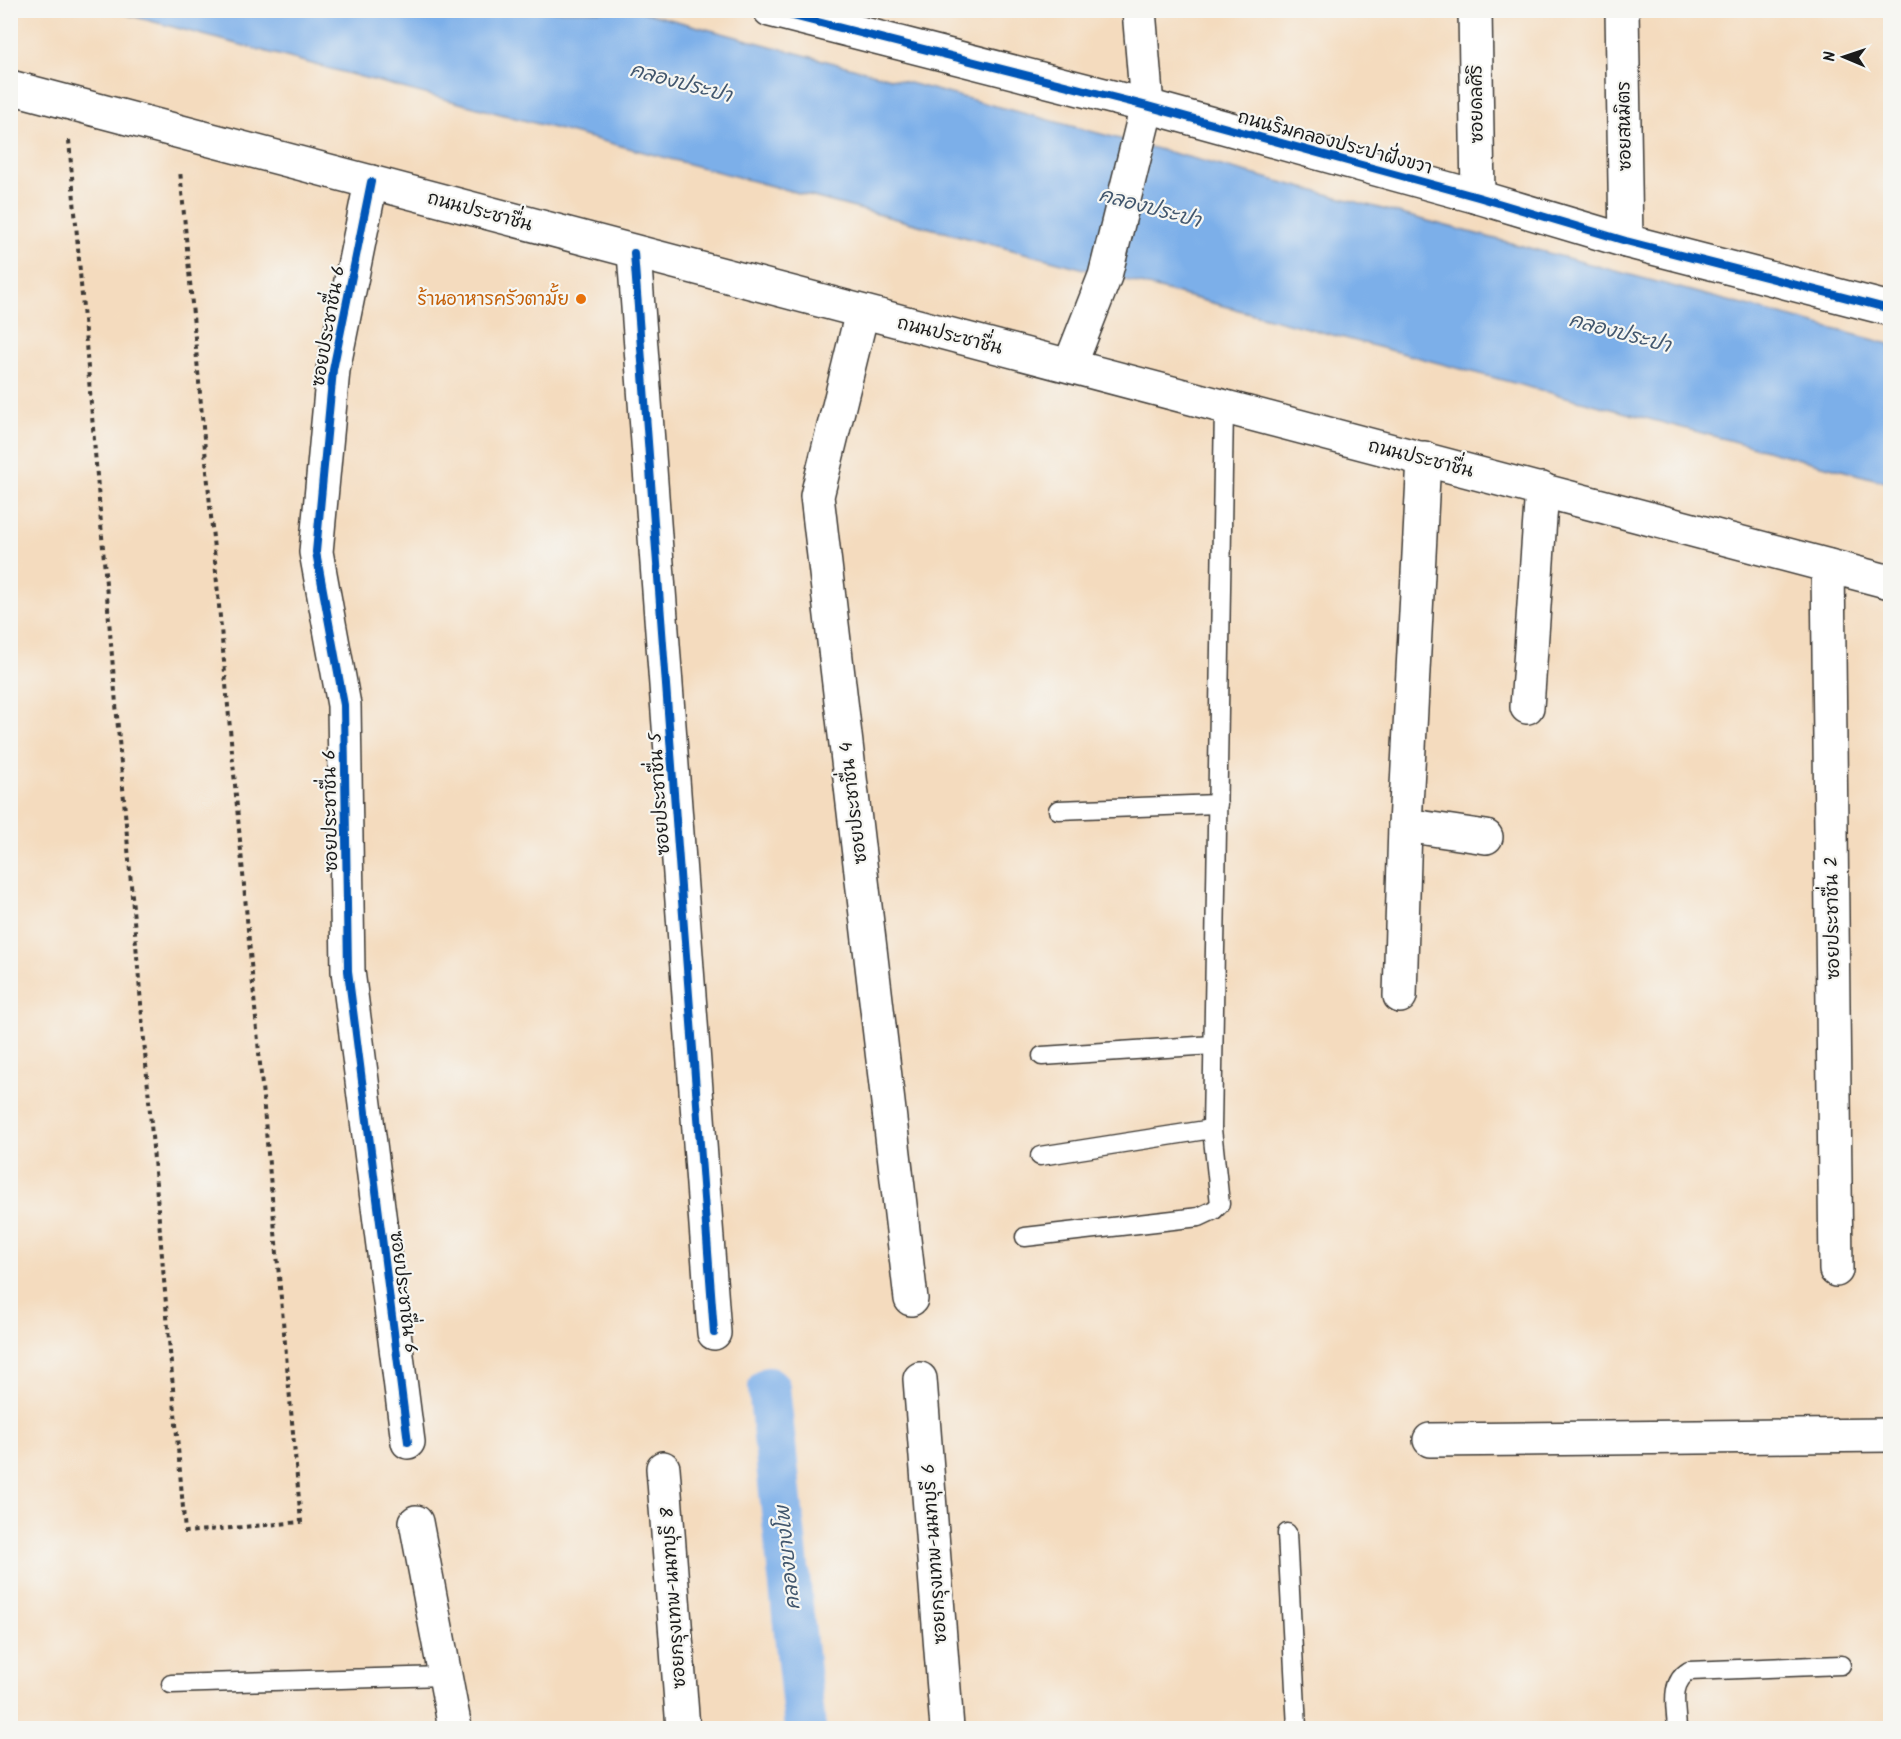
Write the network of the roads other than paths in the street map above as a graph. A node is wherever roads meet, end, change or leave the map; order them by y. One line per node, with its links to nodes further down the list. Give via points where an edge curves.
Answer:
1 (1139, 10): 6 (street)
2 (1475, 10): 8 (street, ซอยดลศิริ)
3 (1622, 10): 9 (street, ซอยสหมิตร)
4 (772, 11): 6 (street, ถนนริมคลองประปาฝั่งขวา)
5 (10, 87): 7 (street, ถนนประชาชื่น)
6 (1147, 106): 8 (street, ถนนริมคลองประปาฝั่งขวา); 13 (street, via 1105,276)
7 (371, 182): 10 (street, ถนนประชาชื่น); 36 (street, ซอยประชาชื่น 6, via 333,370 316,552 344,705 348,971)
8 (1478, 197): 9 (street, ถนนริมคลองประปาฝั่งขวา)
9 (1626, 241): 11 (street, ถนนริมคลองประปาฝั่งขวา)
10 (634, 253): 12 (street, ถนนประชาชื่น); 32 (street, ซอยประชาชื่น 5)
11 (1890, 309)
12 (862, 312): 13 (street, ถนนประชาชื่น); 31 (street, ซอยประชาชื่น 4, via 817,496)
13 (1070, 365): 14 (street, ถนนประชาชื่น)
14 (1224, 408): 15 (street, ถนนประชาชื่น); 20 (lane)
15 (1424, 458): 16 (street, ถนนประชาชื่น); 22 (street)
16 (1542, 489): 17 (street, ถนนประชาชื่น); 19 (street)
17 (1827, 566): 18 (street, ถนนประชาชื่น); 30 (street, ซอยประชาชื่น 2)
18 (1890, 582)
19 (1527, 707)
20 (1218, 804): 21 (lane); 25 (lane)
21 (1058, 810)
22 (1406, 825): 23 (street); 24 (street)
23 (1486, 837)
24 (1400, 996)
25 (1213, 1045): 26 (lane); 27 (lane)
26 (1042, 1056)
27 (1212, 1129): 28 (lane); 29 (lane, via 1220,1204 1214,1210 1199,1217)
28 (1040, 1156)
29 (1025, 1237)
30 (1836, 1270)
31 (911, 1299)
32 (714, 1333)
33 (920, 1379): 45 (street, ซอยกรุงเทพ-นนทบุรี 6)
34 (1890, 1435): 35 (street)
35 (1430, 1440)
36 (408, 1442)
37 (663, 1468): 44 (street, ซอยกรุงเทพ-นนทบุรี 8)
38 (416, 1522): 41 (street)
39 (1287, 1533): 46 (lane)
40 (1840, 1665): 47 (lane, via 1689,1671 1680,1676 1676,1685)
41 (444, 1676): 42 (lane); 43 (street)
42 (171, 1684)
43 (455, 1728)
44 (683, 1728)
45 (947, 1728)
46 (1298, 1728)
47 (1677, 1728)

